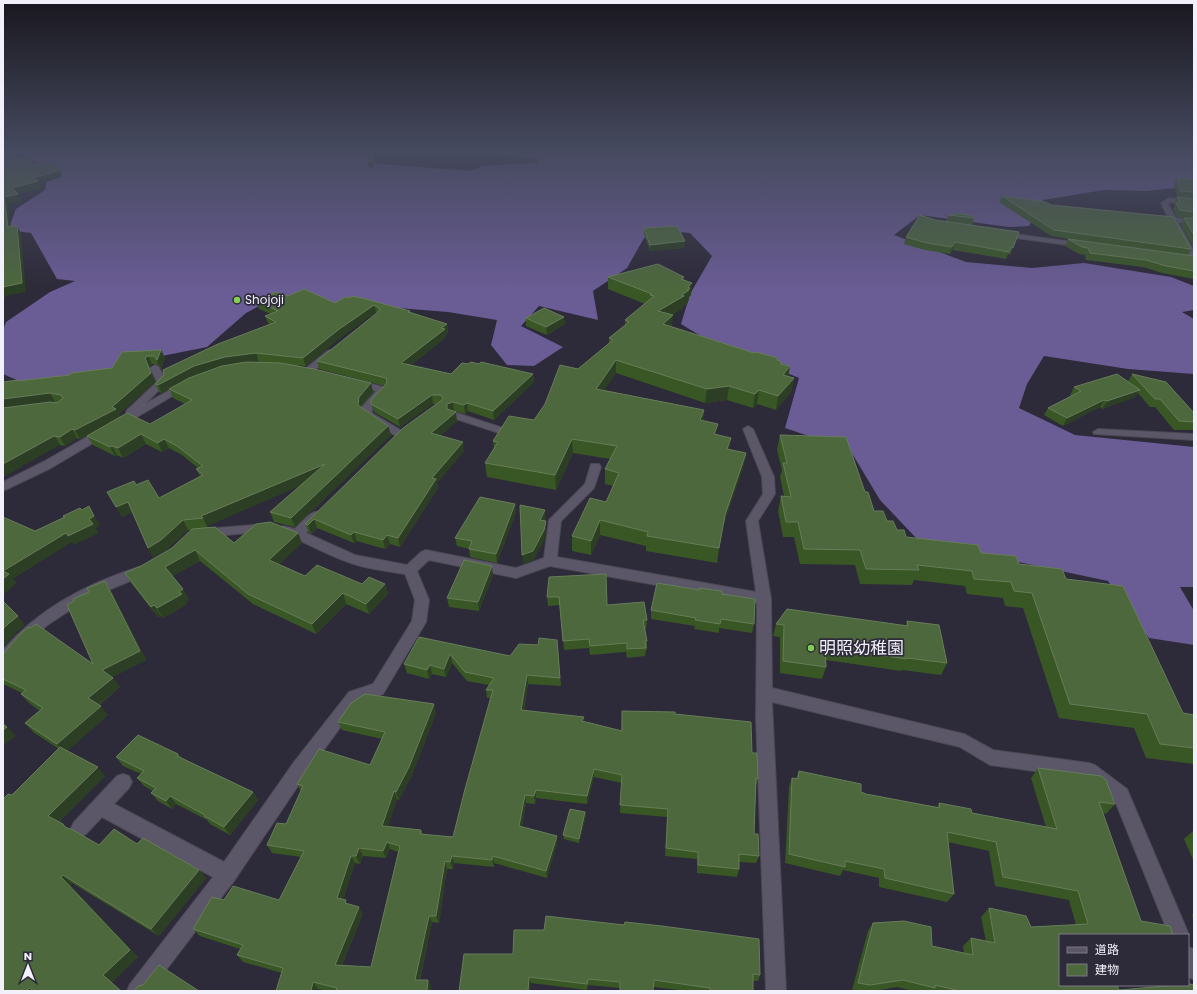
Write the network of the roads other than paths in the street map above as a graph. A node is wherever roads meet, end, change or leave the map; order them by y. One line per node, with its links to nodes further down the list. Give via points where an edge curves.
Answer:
1 (1194, 202): 3 (street, via 1164,202)
2 (1150, 217): 3 (street)
3 (1173, 219): 4 (street); 7 (street)
4 (1194, 222)
5 (989, 232): 6 (street)
6 (1091, 247)
7 (1194, 258)
8 (338, 346): 11 (street)
9 (155, 368): 16 (street, via 162,382 131,410)
10 (294, 369): 11 (street)
11 (308, 371): 12 (street)
12 (323, 375)
13 (346, 380): 21 (street, via 383,390 367,407 367,414 403,432)
14 (195, 381): 16 (street)
15 (454, 415): 18 (street)
16 (131, 417): 23 (street); 24 (street, via 132,424 65,464 10,493)
17 (748, 429): 31 (street, via 768,477 769,494 752,520)
18 (499, 430)
19 (1098, 432): 20 (street)
20 (1194, 437)
21 (391, 443)
22 (595, 467): 28 (street, via 590,485 555,520)
23 (3, 488)
24 (3, 494)
25 (326, 507): 27 (street)
26 (193, 534): 27 (street, via 274,527)
27 (298, 534): 30 (street, via 352,559 378,566)
28 (550, 561): 30 (street, via 516,572 426,555); 31 (street)
29 (153, 565): 32 (street, via 82,595 23,637)
30 (410, 570): 37 (street, via 422,600 419,622 378,689 354,697 300,768)
31 (764, 599): 33 (street)
32 (3, 661)
33 (764, 693): 38 (street, via 964,741 990,757 1089,771 1121,795); 40 (street)
34 (123, 782): 35 (street)
35 (100, 806): 36 (street); 37 (street)
36 (80, 828)
37 (227, 874): 39 (street)
38 (1179, 934)
39 (137, 991)
40 (776, 991)

